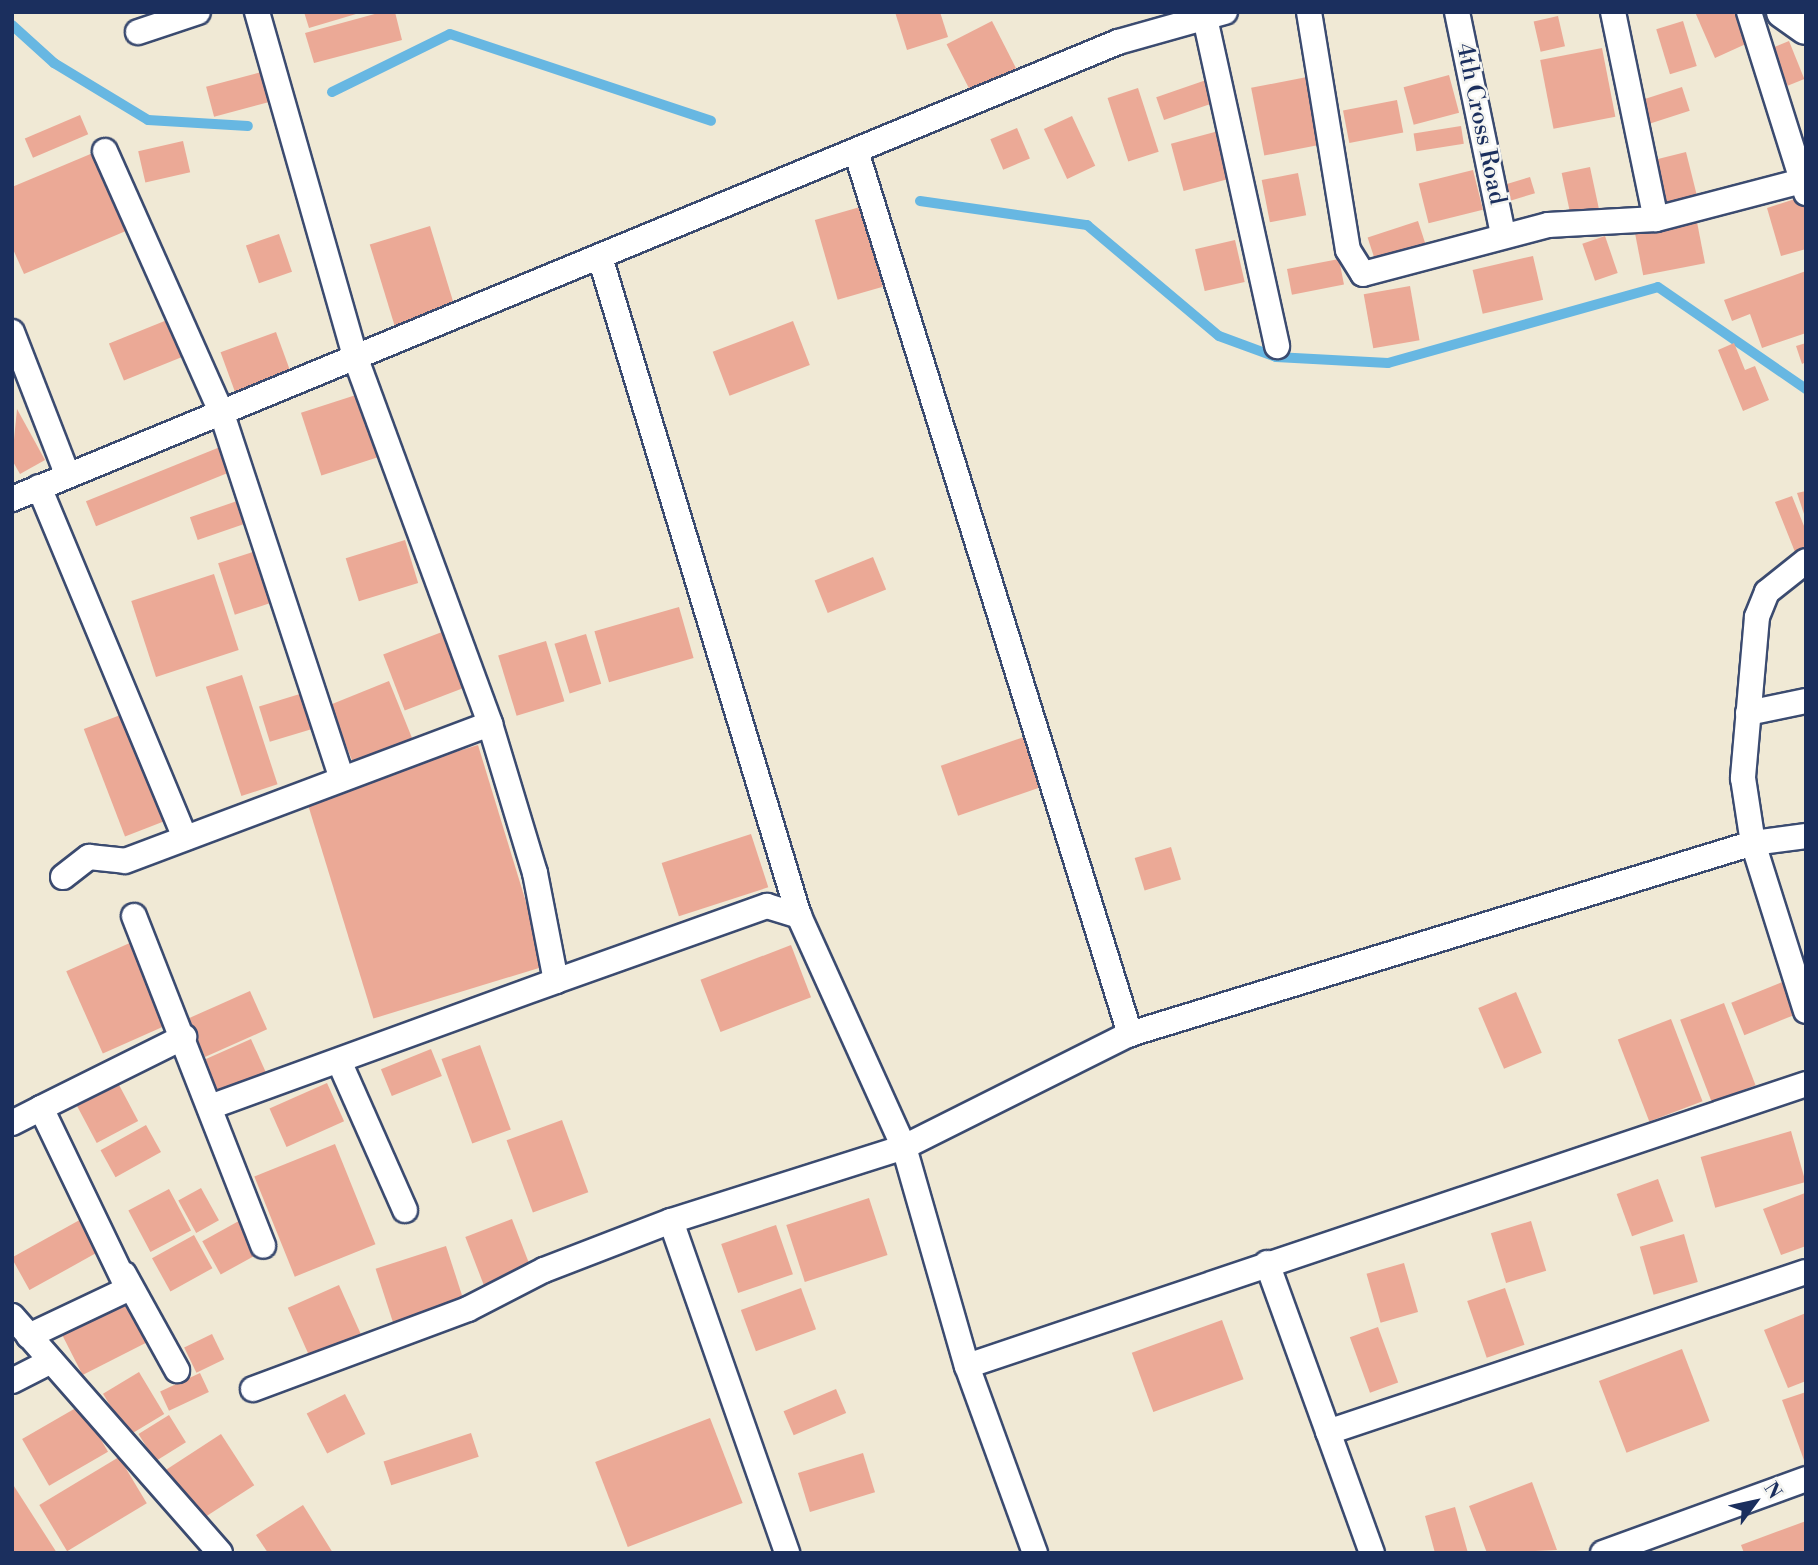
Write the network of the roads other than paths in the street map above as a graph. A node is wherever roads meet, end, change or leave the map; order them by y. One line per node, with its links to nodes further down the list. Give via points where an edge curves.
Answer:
1 (198, 12): 10 (street)
2 (257, 12): 19 (street)
3 (1309, 12): 15 (street, via 1348,250 1356,268 1363,274)
4 (1457, 12): 15 (street, 4th Cross Road)
5 (1614, 12): 14 (street)
6 (1749, 12): 13 (street)
7 (1783, 12): 9 (street)
8 (1215, 15): 12 (street, via 1118,42); 18 (street)
9 (1806, 28)
10 (138, 32)
11 (105, 151): 20 (street)
12 (856, 151): 16 (street); 37 (street)
13 (1804, 185): 14 (street)
14 (1656, 219): 15 (street, via 1548,225)
15 (1503, 235)
16 (600, 257): 19 (street); 34 (street)
17 (12, 332): 21 (street)
18 (1277, 346)
19 (356, 359): 20 (street); 27 (street)
20 (221, 411): 21 (street); 28 (street)
21 (67, 474): 22 (street)
22 (39, 487): 23 (street); 30 (street)
23 (12, 499)
24 (1806, 561): 26 (street, via 1767,592 1757,617)
25 (1806, 701): 26 (street)
26 (1748, 713): 31 (street, via 1743,778)
27 (490, 724): 28 (street); 35 (street, via 535,873)
28 (341, 777): 30 (street)
29 (1806, 836): 31 (street)
30 (185, 838): 32 (street, via 125,861 89,857)
31 (1753, 843): 36 (street); 37 (street)
32 (63, 877)
33 (134, 916): 38 (street)
34 (799, 916): 35 (street, via 767,906); 44 (street)
35 (556, 981): 39 (street)
36 (1806, 1011)
37 (1130, 1034): 44 (street)
38 (184, 1037): 41 (street); 42 (street)
39 (339, 1061): 41 (street); 45 (street)
40 (1806, 1084): 48 (street)
41 (210, 1107): 47 (street)
42 (41, 1108): 43 (street); 50 (street)
43 (12, 1124)
44 (904, 1146): 46 (street); 54 (street)
45 (405, 1210)
46 (671, 1221): 57 (street, via 544,1270 468,1309); 62 (street)
47 (263, 1246)
48 (1267, 1263): 54 (street); 58 (street)
49 (1806, 1272): 58 (street)
50 (124, 1273): 52 (street, via 128,1289); 55 (street)
51 (12, 1316): 52 (street)
52 (29, 1336): 53 (street)
53 (51, 1362): 56 (street); 60 (street)
54 (967, 1366): 63 (street)
55 (177, 1370)
56 (12, 1381)
57 (253, 1390)
58 (1328, 1432): 64 (street)
59 (1806, 1479): 61 (street)
60 (211, 1550)
61 (1613, 1551)
62 (787, 1553)
63 (1035, 1553)
64 (1372, 1553)

